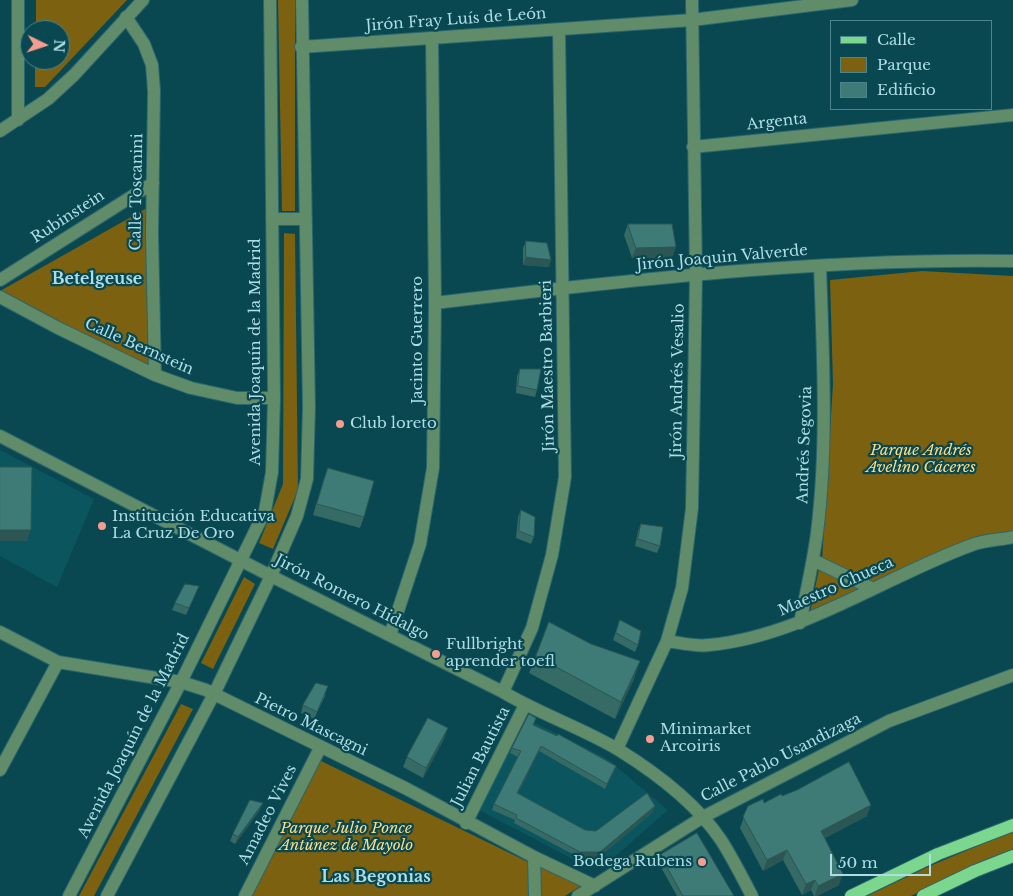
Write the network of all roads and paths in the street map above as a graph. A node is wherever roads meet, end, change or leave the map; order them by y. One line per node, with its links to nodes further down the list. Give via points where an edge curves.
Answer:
1 (18, 0): 13 (street)
2 (143, 0): 7 (street)
3 (270, 0): 17 (street, Avenida Joaquín de la Madrid)
4 (302, 0): 11 (street)
5 (692, 0): 8 (street, Jirón Andrés Vesalio)
6 (852, 0): 8 (street, Jirón Fray Luís de León)
7 (126, 17): 13 (street, via 74,75); 16 (street, Calle Toscanini, via 144,44 152,65)
8 (692, 20): 9 (street, Jirón Fray Luís de León); 15 (street, Jirón Andrés Vesalio)
9 (558, 30): 10 (street, Jirón Fray Luís de León); 23 (street, Jirón Maestro Barbieri)
10 (432, 38): 11 (street, Jirón Fray Luís de León); 25 (street, Jacinto Guerrero)
11 (301, 46): 18 (street)
12 (1013, 115): 15 (street, Argenta)
13 (18, 120): 14 (street)
14 (0, 131)
15 (692, 147): 21 (street, Jirón Andrés Vesalio)
16 (153, 183): 22 (street, Rubinstein); 26 (street, Calle Toscanini)
17 (272, 219): 18 (street); 27 (street, Avenida Joaquín de la Madrid)
18 (305, 220): 32 (street, via 308,479 297,516)
19 (1013, 261): 20 (street, Jirón Joaquin Valverde, via 927,260)
20 (820, 266): 21 (street, Jirón Joaquin Valverde); 30 (street, Andrés Segovia, via 824,376 822,462)
21 (696, 275): 23 (street, Jirón Joaquin Valverde); 37 (street, Jirón Andrés Vesalio, via 692,508 682,588)
22 (0, 280)
23 (564, 288): 25 (street, Jirón Joaquin Valverde); 41 (street, Jirón Maestro Barbieri, via 566,477 552,555 532,628)
24 (0, 297): 26 (street, Calle Bernstein)
25 (435, 303): 36 (street, Jacinto Guerrero, via 433,468 420,544)
26 (154, 375): 27 (street, Calle Bernstein, via 191,388 237,398)
27 (274, 398): 31 (street, Avenida Joaquín de la Madrid, via 272,472 265,511)
28 (0, 436): 31 (street, Jirón Romero Hidalgo)
29 (1013, 537): 33 (street, Maestro Chueca, via 973,544)
30 (813, 560): 33 (street); 34 (street, Andrés Segovia)
31 (242, 561): 32 (street, Jirón Romero Hidalgo); 40 (street, Avenida Joaquín de la Madrid)
32 (271, 576): 36 (street, Jirón Romero Hidalgo); 42 (street)
33 (871, 588): 34 (street, Maestro Chueca)
34 (800, 623): 37 (street, Maestro Chueca, via 754,638 707,646)
35 (0, 632): 38 (street, Pietro Mascagni)
36 (390, 635): 41 (street, Jirón Romero Hidalgo)
37 (667, 641): 45 (street, Jirón Andrés Vesalio)
38 (58, 662): 40 (street, Pietro Mascagni); 46 (street)
39 (1013, 675): 47 (street, Calle Pablo Usandizaga, via 889,721)
40 (181, 682): 42 (street, Pietro Mascagni); 53 (street, Avenida Joaquín de la Madrid)
41 (504, 692): 43 (street, Jirón Romero Hidalgo)
42 (214, 694): 44 (street, Pietro Mascagni); 54 (street)
43 (525, 705): 45 (street, Jirón Romero Hidalgo); 48 (street, Julian Bautista)
44 (320, 748): 48 (street, Pietro Mascagni, via 407,789); 55 (street, Amadeo Vives)
45 (617, 749): 47 (street, Jirón Romero Hidalgo, via 660,778)
46 (0, 770)
47 (703, 817): 52 (street, Calle Pablo Usandizaga); 58 (street, Jirón Romero Hidalgo, via 721,840)
48 (466, 823): 51 (street, Pietro Mascagni)
49 (1013, 825): 59 (main road, via 938,854)
50 (1013, 856): 60 (main road)
51 (534, 857): 52 (street, Pietro Mascagni); 56 (street)
52 (595, 886): 57 (street, Calle Pablo Usandizaga)
53 (69, 896)
54 (107, 896)
55 (245, 896)
56 (535, 896)
57 (578, 896)
58 (752, 896)
59 (850, 896)
60 (923, 896)

